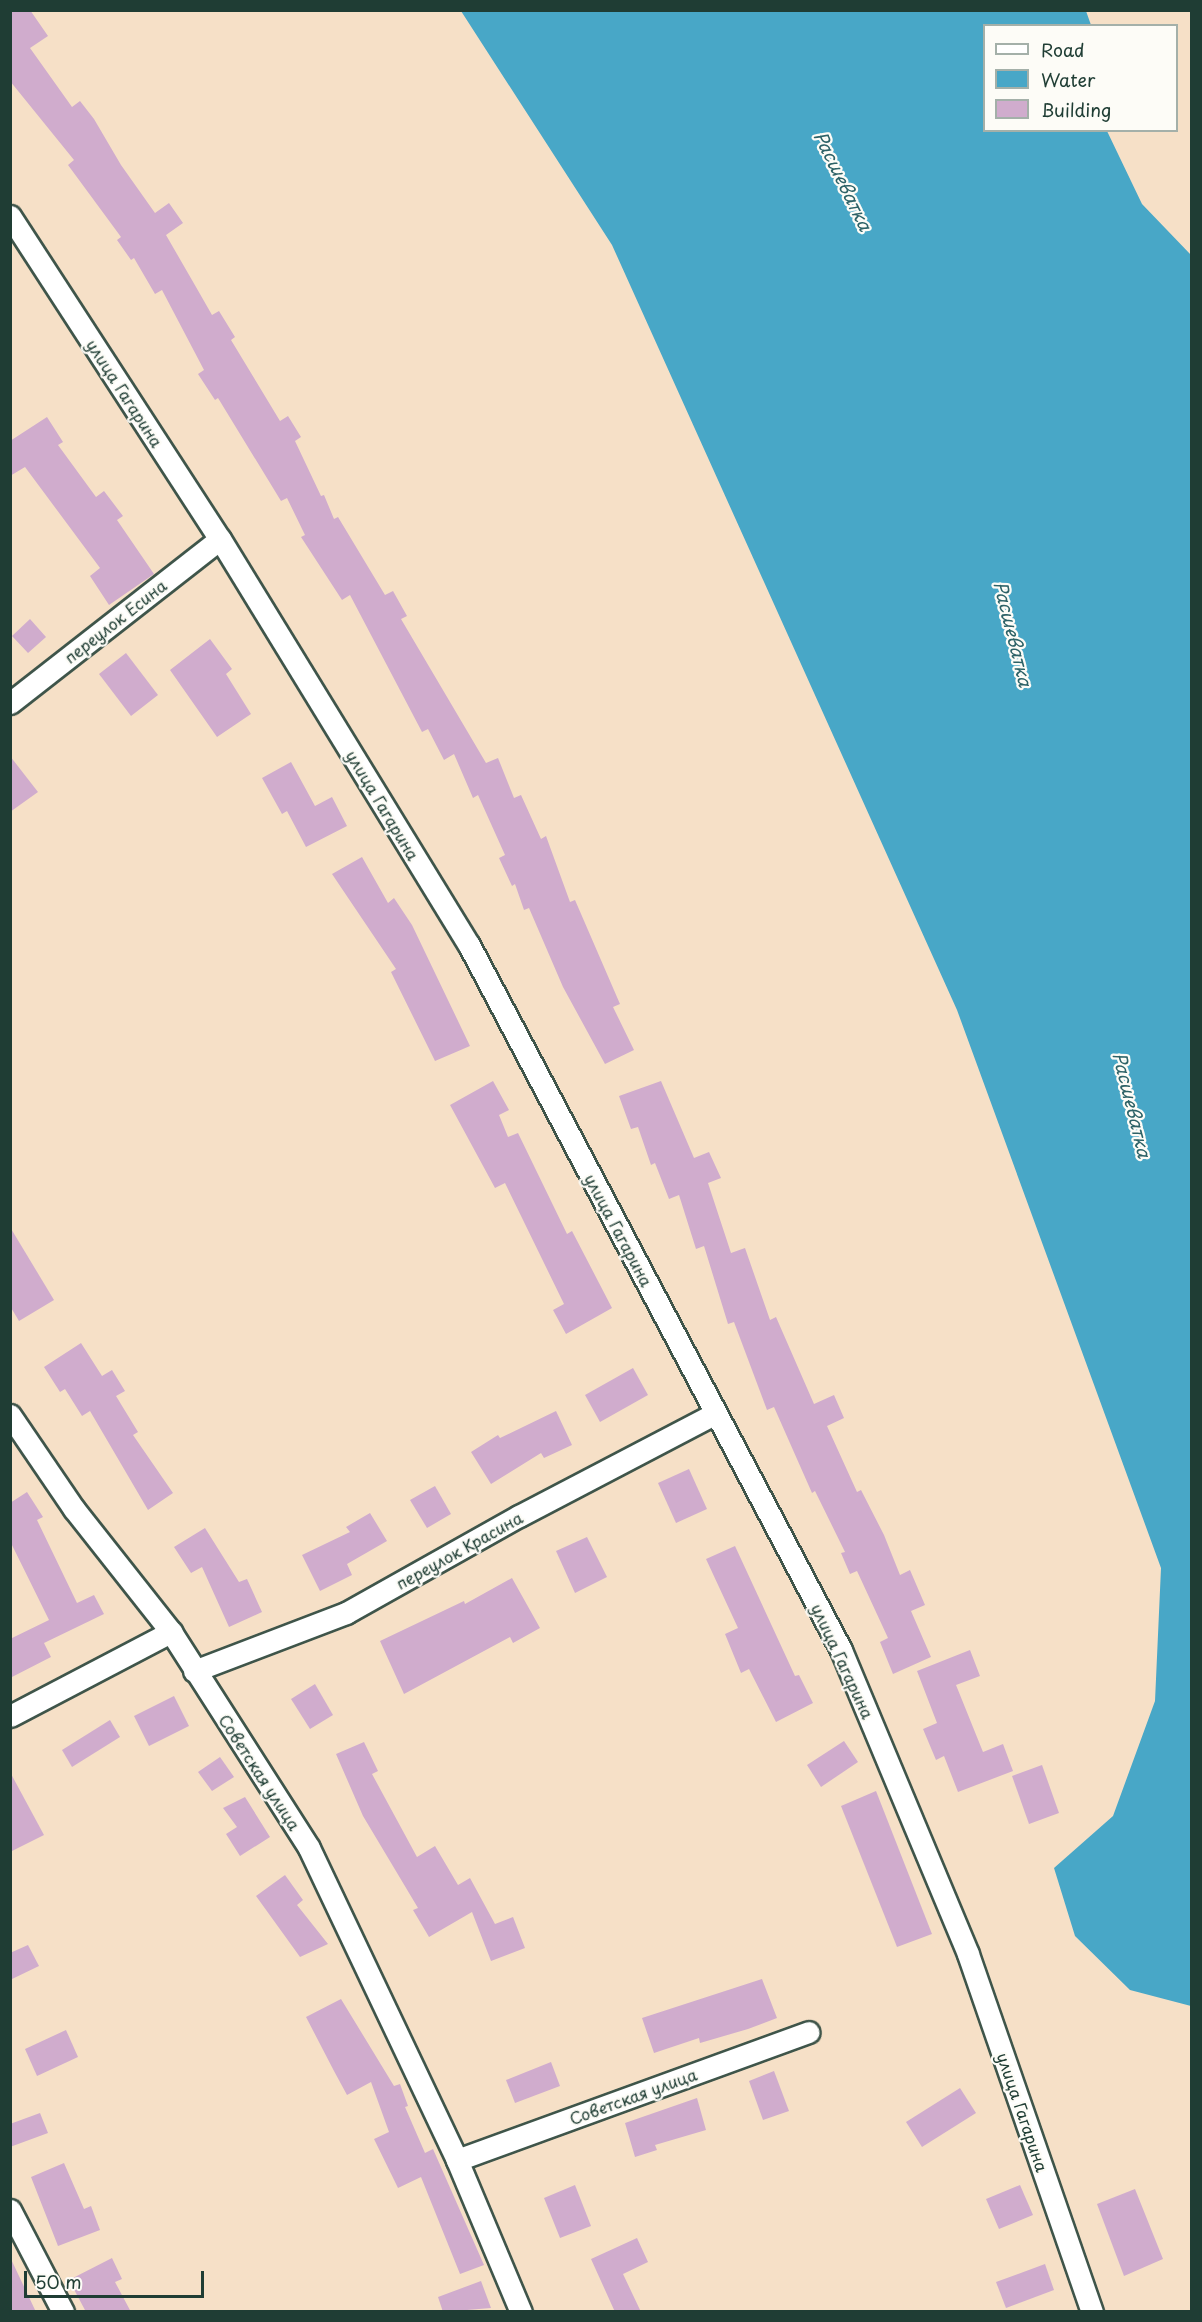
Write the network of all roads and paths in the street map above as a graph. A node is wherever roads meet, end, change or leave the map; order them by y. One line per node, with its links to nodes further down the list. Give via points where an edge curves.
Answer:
1 (10, 216): 2 (street, улица Гагарина)
2 (220, 539): 3 (street, переулок Есина); 4 (street, улица Гагарина, via 469,945)
3 (10, 703)
4 (716, 1413): 7 (street, переулок Красина, via 519,1516 346,1613); 14 (street, улица Гагарина, via 850,1672 968,1954)
5 (10, 1415): 6 (street, Советская улица, via 74,1509)
6 (171, 1632): 7 (street, Советская улица); 8 (street)
7 (194, 1671): 10 (street, Советская улица, via 309,1848)
8 (10, 1716)
9 (808, 2032): 10 (street, Советская улица)
10 (457, 2160): 13 (street, Советская улица)
11 (10, 2210): 12 (street)
12 (63, 2312)
13 (521, 2312)
14 (1092, 2312)

